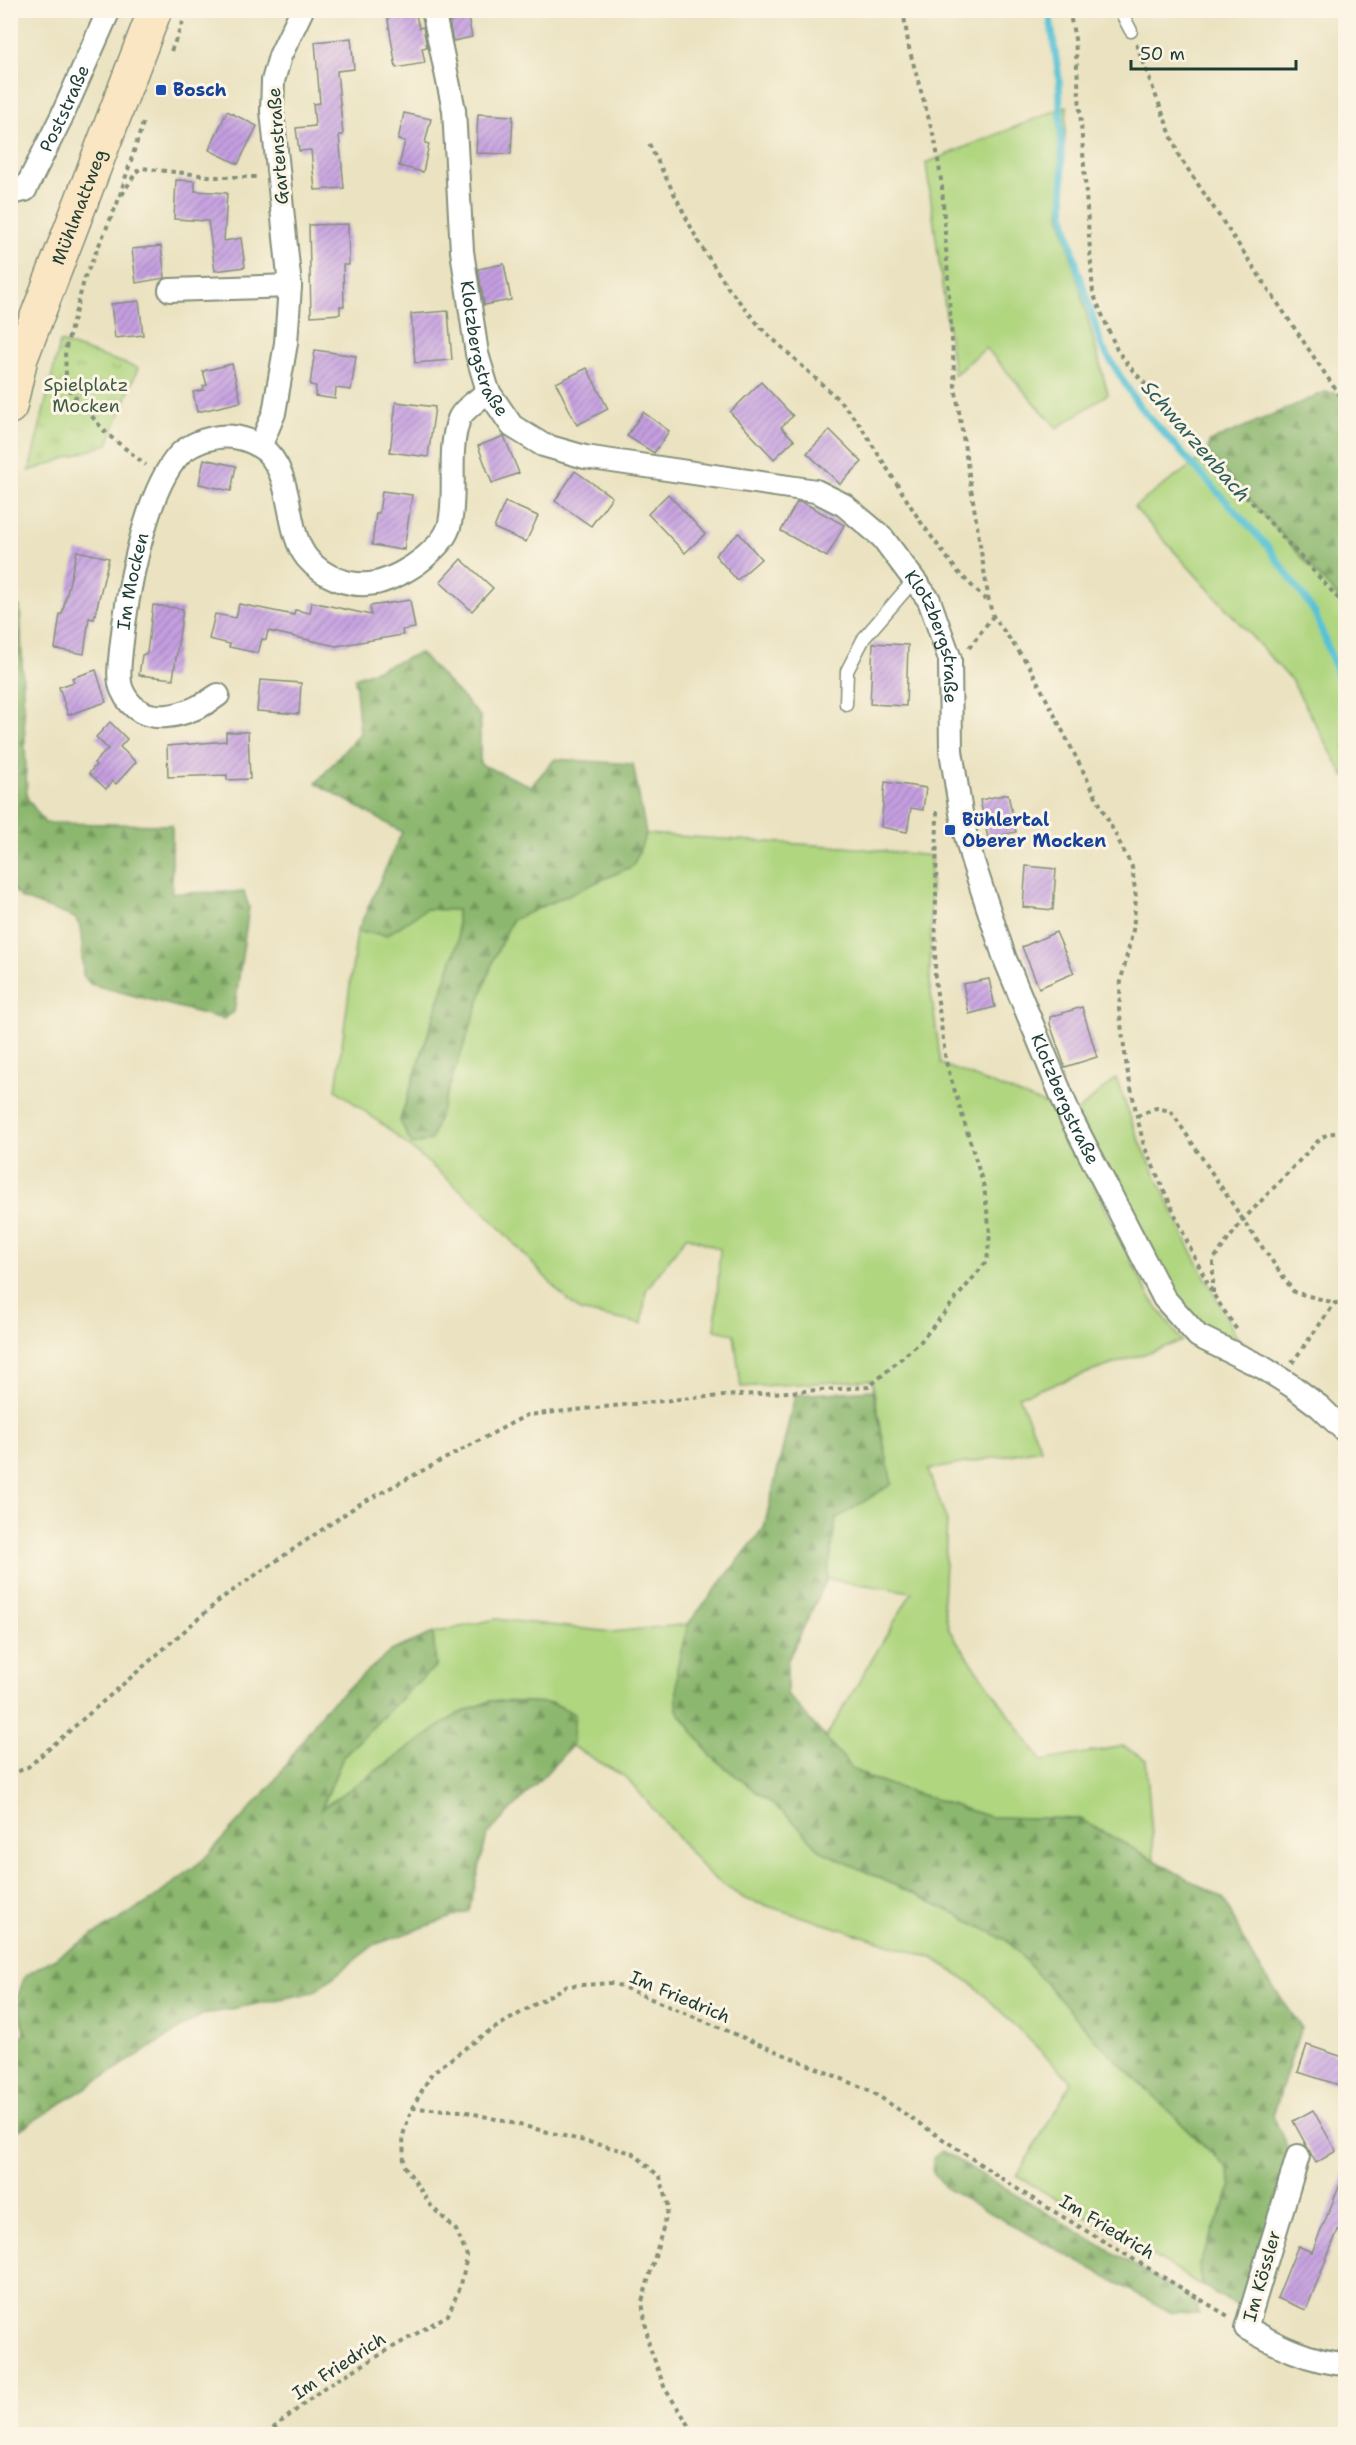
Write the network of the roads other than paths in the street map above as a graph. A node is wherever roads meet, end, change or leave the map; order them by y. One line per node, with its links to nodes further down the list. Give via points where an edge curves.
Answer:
1 (109, 10): 7 (street, Poststraße, via 25,190)
2 (155, 10): 11 (main road, Mühlmattweg, via 21,358)
3 (302, 10): 8 (street, Gartenstraße, via 273,81 272,111)
4 (433, 10): 10 (street, Klotzbergstraße, via 454,110 462,251 477,354)
5 (1120, 10): 6 (lane)
6 (1131, 31)
7 (10, 193)
8 (290, 286): 9 (street); 12 (street, Gartenstraße, via 286,343 274,413)
9 (170, 290)
10 (488, 391): 12 (street, via 460,417 453,450 450,524 439,545 414,567 375,583 326,576 306,556 293,525 283,479); 13 (street, Klotzbergstraße, via 512,426 543,445 585,457 816,491 844,505 882,537)
11 (10, 406)
12 (260, 447): 14 (street, Im Mocken, via 224,436 192,445 178,456 165,477 142,534 122,638 119,674 122,690 133,707 150,716 178,715 201,708)
13 (915, 579): 15 (lane, via 864,638 848,670); 16 (street, Klotzbergstraße, via 929,600 950,659 951,751 972,859 1005,959 1071,1118 1164,1298 1198,1336 1281,1379)
14 (218, 695)
15 (846, 704)
16 (1346, 1432)
17 (1298, 2156): 18 (street, Im Kössler, via 1246,2328 1282,2348)
18 (1346, 2364)

